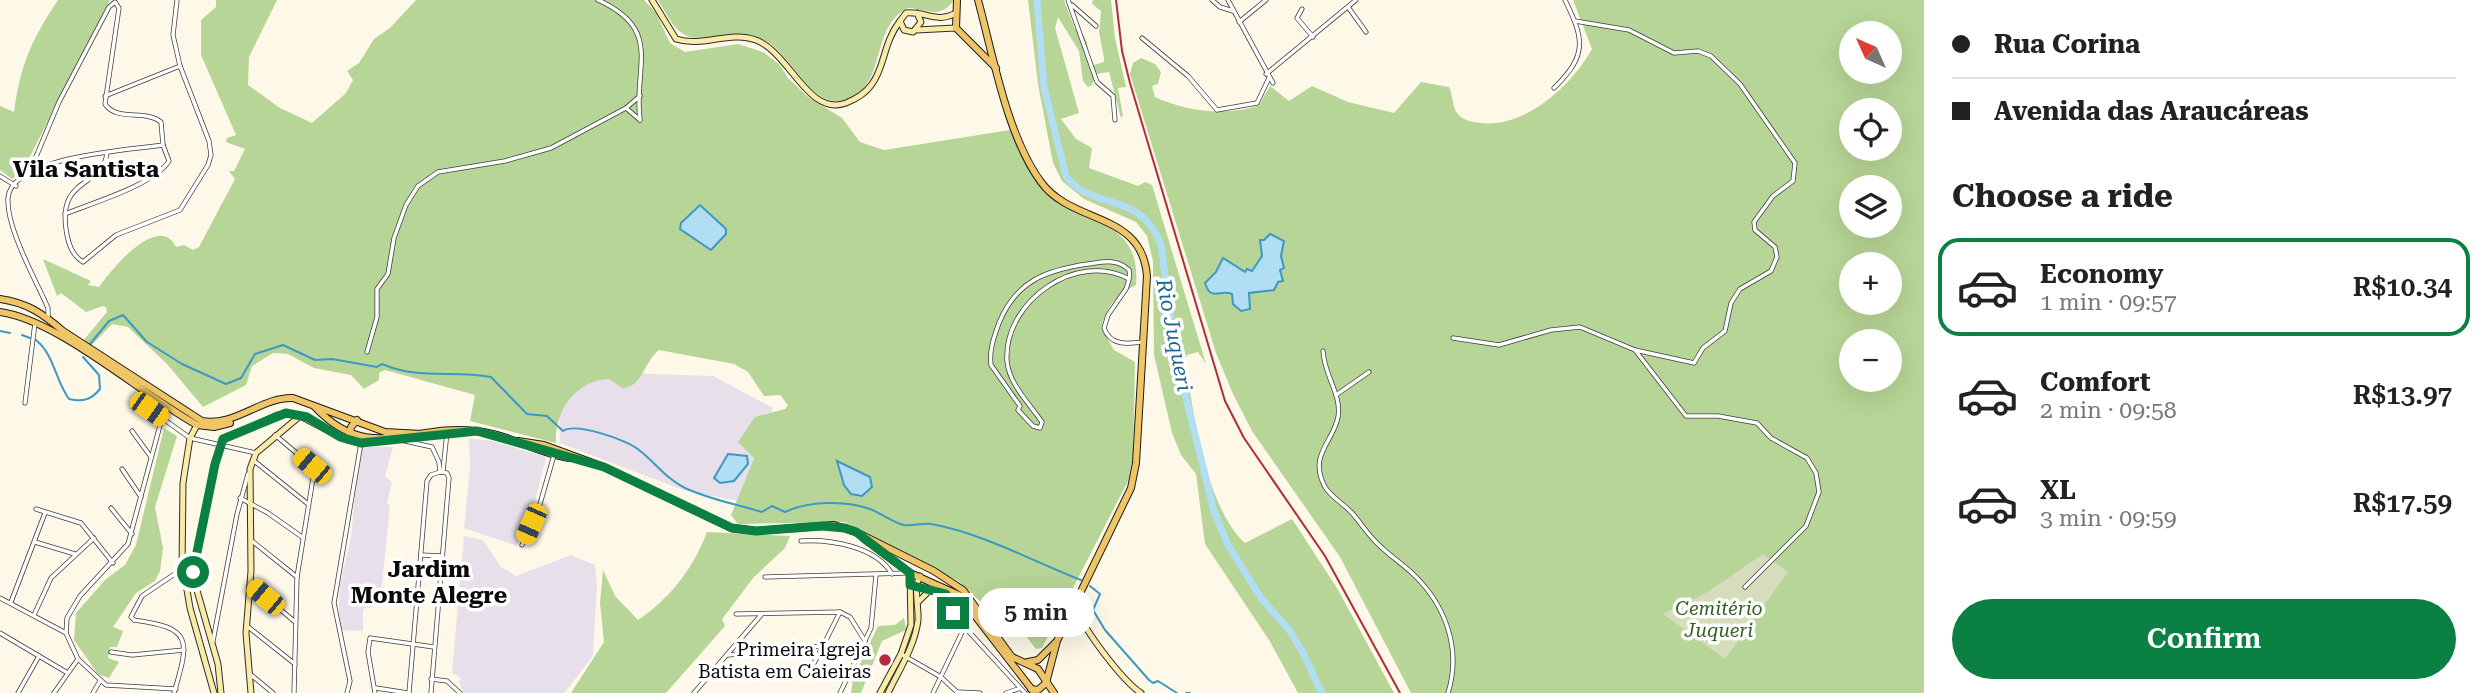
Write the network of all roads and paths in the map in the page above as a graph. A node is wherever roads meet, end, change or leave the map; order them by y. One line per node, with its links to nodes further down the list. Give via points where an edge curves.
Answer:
1 (177, 0): 28 (street, via 173,36)
2 (598, 0): 34 (street, via 624,13 635,26 643,66)
3 (652, 0): 17 (street, via 676,38 756,40 774,49 816,99 832,106 858,98 873,84 890,34)
4 (957, 0): 16 (main road)
5 (978, 0): 26 (main road)
6 (1212, 0): 14 (street)
7 (1228, 0): 14 (street)
8 (1266, 0): 19 (street)
9 (1356, 0): 12 (street)
10 (1565, 0): 18 (street)
11 (1070, 2): 20 (street); 36 (street, via 1092,72 1099,86 1113,96)
12 (1348, 7): 23 (street); 24 (street)
13 (1302, 9): 24 (street, via 1297,18)
14 (1233, 11): 19 (street)
15 (916, 13): 16 (street, via 939,18); 17 (street, via 906,13); 22 (street, via 921,22)
16 (954, 14): 21 (main road)
17 (900, 21): 22 (street, via 904,30)
18 (1575, 21): 32 (street, via 1580,49); 50 (street, via 1629,30 1674,52 1698,51 1711,56 1741,84 1795,163 1793,181 1773,196 1754,222 1755,230 1775,247 1774,266 1734,295 1722,336 1703,348 1694,363)
19 (1239, 22): 30 (street)
20 (1097, 26)
21 (956, 29): 22 (street); 27 (main road)
22 (916, 30)
23 (1366, 32)
24 (1313, 37): 30 (street)
25 (1142, 38): 30 (street, via 1188,76 1217,110 1257,103)
26 (990, 42): 27 (main road); 29 (main road)
27 (977, 49): 29 (main road)
28 (180, 66): 33 (street); 42 (street, via 211,155 185,204 170,216 116,235 82,262 69,244)
29 (997, 69): 49 (main road, via 1040,181 1065,202 1125,232 1142,250 1147,276)
30 (1268, 76): 31 (street)
31 (1273, 83)
32 (1553, 88)
33 (105, 96): 37 (street, via 112,112 156,119 163,126); 39 (street, via 119,8 115,2 59,102)
34 (640, 96): 35 (street); 35 (street, via 640,120)
35 (626, 108): 52 (street, via 540,152 438,172 418,186 394,238 388,274 377,289 377,317)
36 (1115, 120)
37 (163, 145): 38 (street); 42 (street, via 169,161 162,169)
38 (107, 153): 39 (street, via 61,160); 42 (street, via 100,170 74,189)
39 (30, 171): 41 (street)
40 (0, 176): 41 (street)
41 (16, 186): 46 (street, via 8,196 10,210)
42 (65, 214)
43 (1129, 279): 43 (street, via 1127,267 1112,261 1050,271 1026,283 1008,305 995,335 991,365 1018,410 1035,428 1042,422 1008,367 1007,350 1019,315 1034,295 1076,274 1110,271); 49 (street, via 1104,328 1115,341)
44 (0, 299): 46 (main road, via 27,305)
45 (0, 312): 47 (main road)
46 (48, 317): 47 (main road); 58 (main road, via 202,421 220,422)
47 (37, 324): 56 (street); 62 (main road)
48 (1453, 338): 50 (street, via 1499,345 1573,326)
49 (1144, 342): 117 (main road, via 1131,488)
50 (1635, 350): 113 (street, via 1686,416 1757,423 1813,466 1819,492 1806,526)
51 (1323, 351): 54 (street, via 1325,372)
52 (367, 352)
53 (1369, 372): 54 (street)
54 (1336, 395): 180 (street, via 1337,420 1321,452 1323,482 1439,605 1451,636)
55 (137, 400): 60 (street)
56 (25, 403)
57 (314, 406): 58 (main road, via 285,398); 61 (main road); 68 (main road)
58 (256, 409): 62 (main road, via 222,426)
59 (300, 416): 67 (street); 68 (street); 73 (street, via 276,414 228,436)
60 (162, 418): 69 (street); 76 (street)
61 (357, 420): 63 (main road); 68 (main road)
62 (197, 425): 69 (street)
63 (370, 426): 66 (main road, via 385,432); 71 (main road)
64 (132, 431): 76 (street)
65 (447, 432): 66 (main road); 72 (main road, via 477,431); 81 (street)
66 (422, 434): 70 (main road)
67 (275, 435): 74 (street); 85 (street, via 312,466)
68 (349, 437): 71 (main road)
69 (190, 438): 73 (street); 102 (street, via 183,483)
70 (396, 439): 71 (main road); 81 (street, via 432,447)
71 (363, 441): 167 (street, via 334,603 350,681)
72 (518, 441): 75 (main road); 77 (main road, via 542,444)
73 (220, 445): 74 (street); 103 (street)
74 (256, 453): 78 (street)
75 (554, 455): 77 (main road); 96 (street)
76 (151, 457): 82 (street)
77 (578, 458): 89 (main road, via 732,528 756,531 834,525)
78 (253, 460): 80 (street); 85 (street)
79 (122, 469): 82 (street)
80 (250, 469): 83 (street); 84 (street)
81 (442, 472): 98 (street, via 428,481); 99 (street, via 449,478)
82 (141, 497): 90 (street)
83 (240, 498): 84 (street); 130 (street)
84 (248, 501): 91 (street); 93 (street)
85 (308, 504): 91 (street)
86 (111, 508): 90 (street)
87 (36, 509): 88 (street)
88 (44, 513): 92 (street, via 75,520); 95 (street)
89 (856, 532): 100 (main road); 105 (main road)
90 (132, 534): 101 (street)
91 (302, 537): 108 (street)
92 (94, 538): 97 (street); 101 (street)
93 (250, 540): 108 (street); 110 (street)
94 (801, 541): 104 (street, via 843,543 883,563)
95 (35, 542): 97 (street); 116 (street)
96 (522, 545)
97 (75, 554): 122 (street, via 51,578)
98 (421, 555): 99 (street); 131 (street)
99 (442, 556): 133 (street)
100 (918, 562): 105 (main road, via 911,564); 141 (main road, via 963,590 1013,657)
101 (113, 564): 127 (street, via 71,609)
102 (183, 568): 103 (street); 103 (street, via 190,563); 134 (street, via 142,596 131,617 172,627 182,637); 162 (street)
103 (193, 570): 130 (street)
104 (892, 573): 105 (street); 106 (street)
105 (910, 573): 107 (main road); 111 (street)
106 (876, 575): 109 (street); 128 (street, via 874,620)
107 (920, 576): 112 (street); 157 (main road, via 966,601)
108 (298, 577): 123 (street)
109 (765, 577)
110 (251, 585): 123 (street); 124 (street)
111 (910, 585): 112 (street); 137 (street, via 911,625)
112 (917, 587): 114 (street); 118 (street)
113 (1745, 587)
114 (931, 589): 118 (street); 125 (street, via 946,594 950,611)
115 (0, 598): 116 (street)
116 (11, 601): 122 (street)
117 (1076, 601): 129 (main road); 179 (street, via 1078,612 1114,667)
118 (918, 604): 137 (street, via 916,627)
119 (840, 612): 121 (street); 128 (street, via 850,617); 132 (street)
120 (736, 614): 121 (street)
121 (762, 614): 136 (street)
122 (34, 615): 127 (street)
123 (294, 621): 142 (street)
124 (247, 626): 142 (street); 145 (street)
125 (965, 626): 146 (street); 148 (street)
126 (0, 633): 138 (street)
127 (66, 633): 139 (street)
128 (865, 641): 172 (street)
129 (1057, 641): 140 (main road); 141 (main road, via 1038,660)
130 (212, 642): 163 (street)
131 (414, 645): 133 (street); 152 (street, via 372,637 368,652); 168 (street)
132 (823, 646): 136 (street); 144 (street)
133 (433, 647): 147 (street)
134 (184, 650): 135 (street, via 132,655); 153 (street)
135 (111, 652)
136 (728, 655): 171 (street)
137 (904, 655): 146 (street); 173 (street); 174 (street)
138 (39, 656): 143 (street); 158 (street)
139 (78, 659): 143 (street); 150 (street)
140 (1051, 660): 149 (main road); 178 (main road)
141 (1024, 662): 149 (main road, via 1034,665)
142 (295, 664): 166 (street)
143 (66, 672): 159 (street)
144 (805, 672)
145 (250, 674): 164 (street); 165 (street)
146 (940, 677): 156 (street); 175 (street)
147 (431, 679): 169 (street); 170 (street, via 447,681)
148 (1013, 680): 154 (street); 155 (street)
149 (1047, 680): 157 (main road); 178 (main road)
150 (100, 681): 151 (street); 160 (street)
151 (114, 687): 153 (street); 161 (street)
152 (375, 690): 168 (street)
153 (175, 691)
154 (1012, 691): 155 (street); 177 (street)
155 (1019, 691): 157 (street)
156 (957, 692): 176 (street)
157 (1031, 692)
158 (18, 693)
159 (54, 693)
160 (93, 693)
161 (112, 693)
162 (214, 693)
163 (221, 693)
164 (251, 693)
165 (273, 693)
166 (294, 693)
167 (347, 693)
168 (409, 693)
169 (431, 693)
170 (460, 693)
171 (694, 693)
172 (840, 693)
173 (880, 693)
174 (888, 693)
175 (933, 693)
176 (980, 693)
177 (1006, 693)
178 (1054, 693)
179 (1141, 693)
180 (1448, 693)

